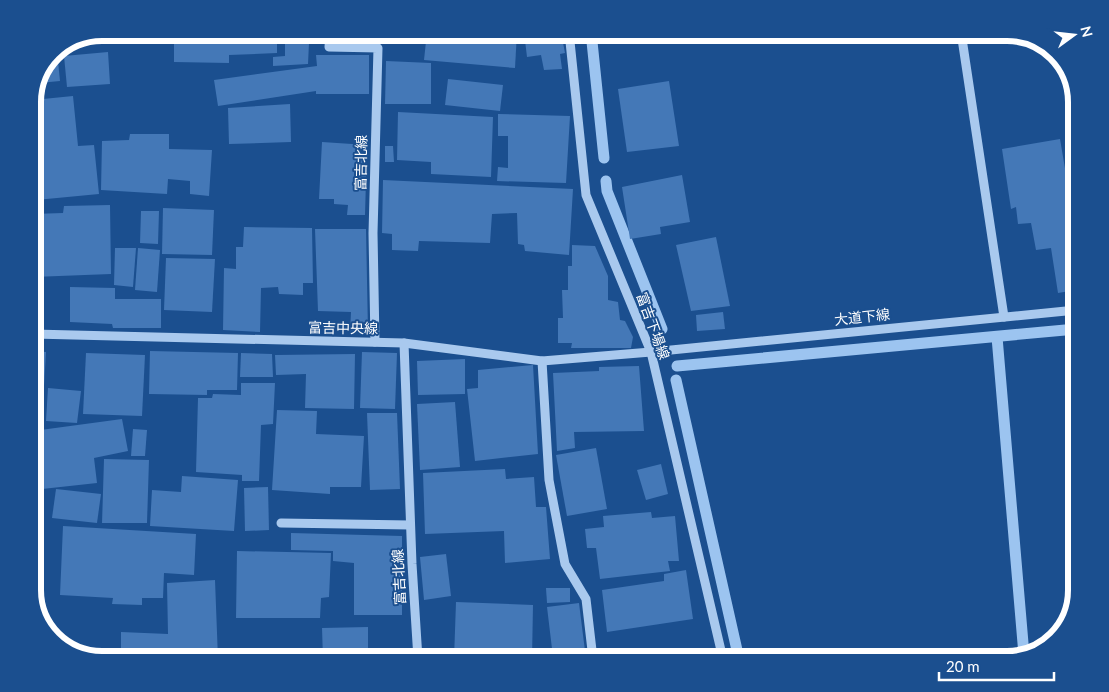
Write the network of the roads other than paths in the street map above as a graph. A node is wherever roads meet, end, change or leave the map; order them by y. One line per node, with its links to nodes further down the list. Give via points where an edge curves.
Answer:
1 (329, 41): 7 (street, 富吉北線, via 329,47 378,48 373,233)
2 (570, 41): 9 (street, 富吉下場線, via 586,194)
3 (962, 41): 5 (street)
4 (1068, 311): 5 (street, 大道下線)
5 (1004, 317): 9 (street, 大道下線)
6 (41, 334): 7 (street, 富吉中央線)
7 (375, 342): 8 (street, 富吉中央線)
8 (404, 343): 10 (street, 富吉中央線); 12 (street, 富吉北線)
9 (651, 352): 10 (street, 富吉中央線); 15 (street, 富吉下場線)
10 (542, 361): 14 (street, via 549,480 566,564 586,599)
11 (281, 523): 12 (street)
12 (410, 525): 13 (street, 富吉北線)
13 (417, 651)
14 (592, 651)
15 (721, 651)

